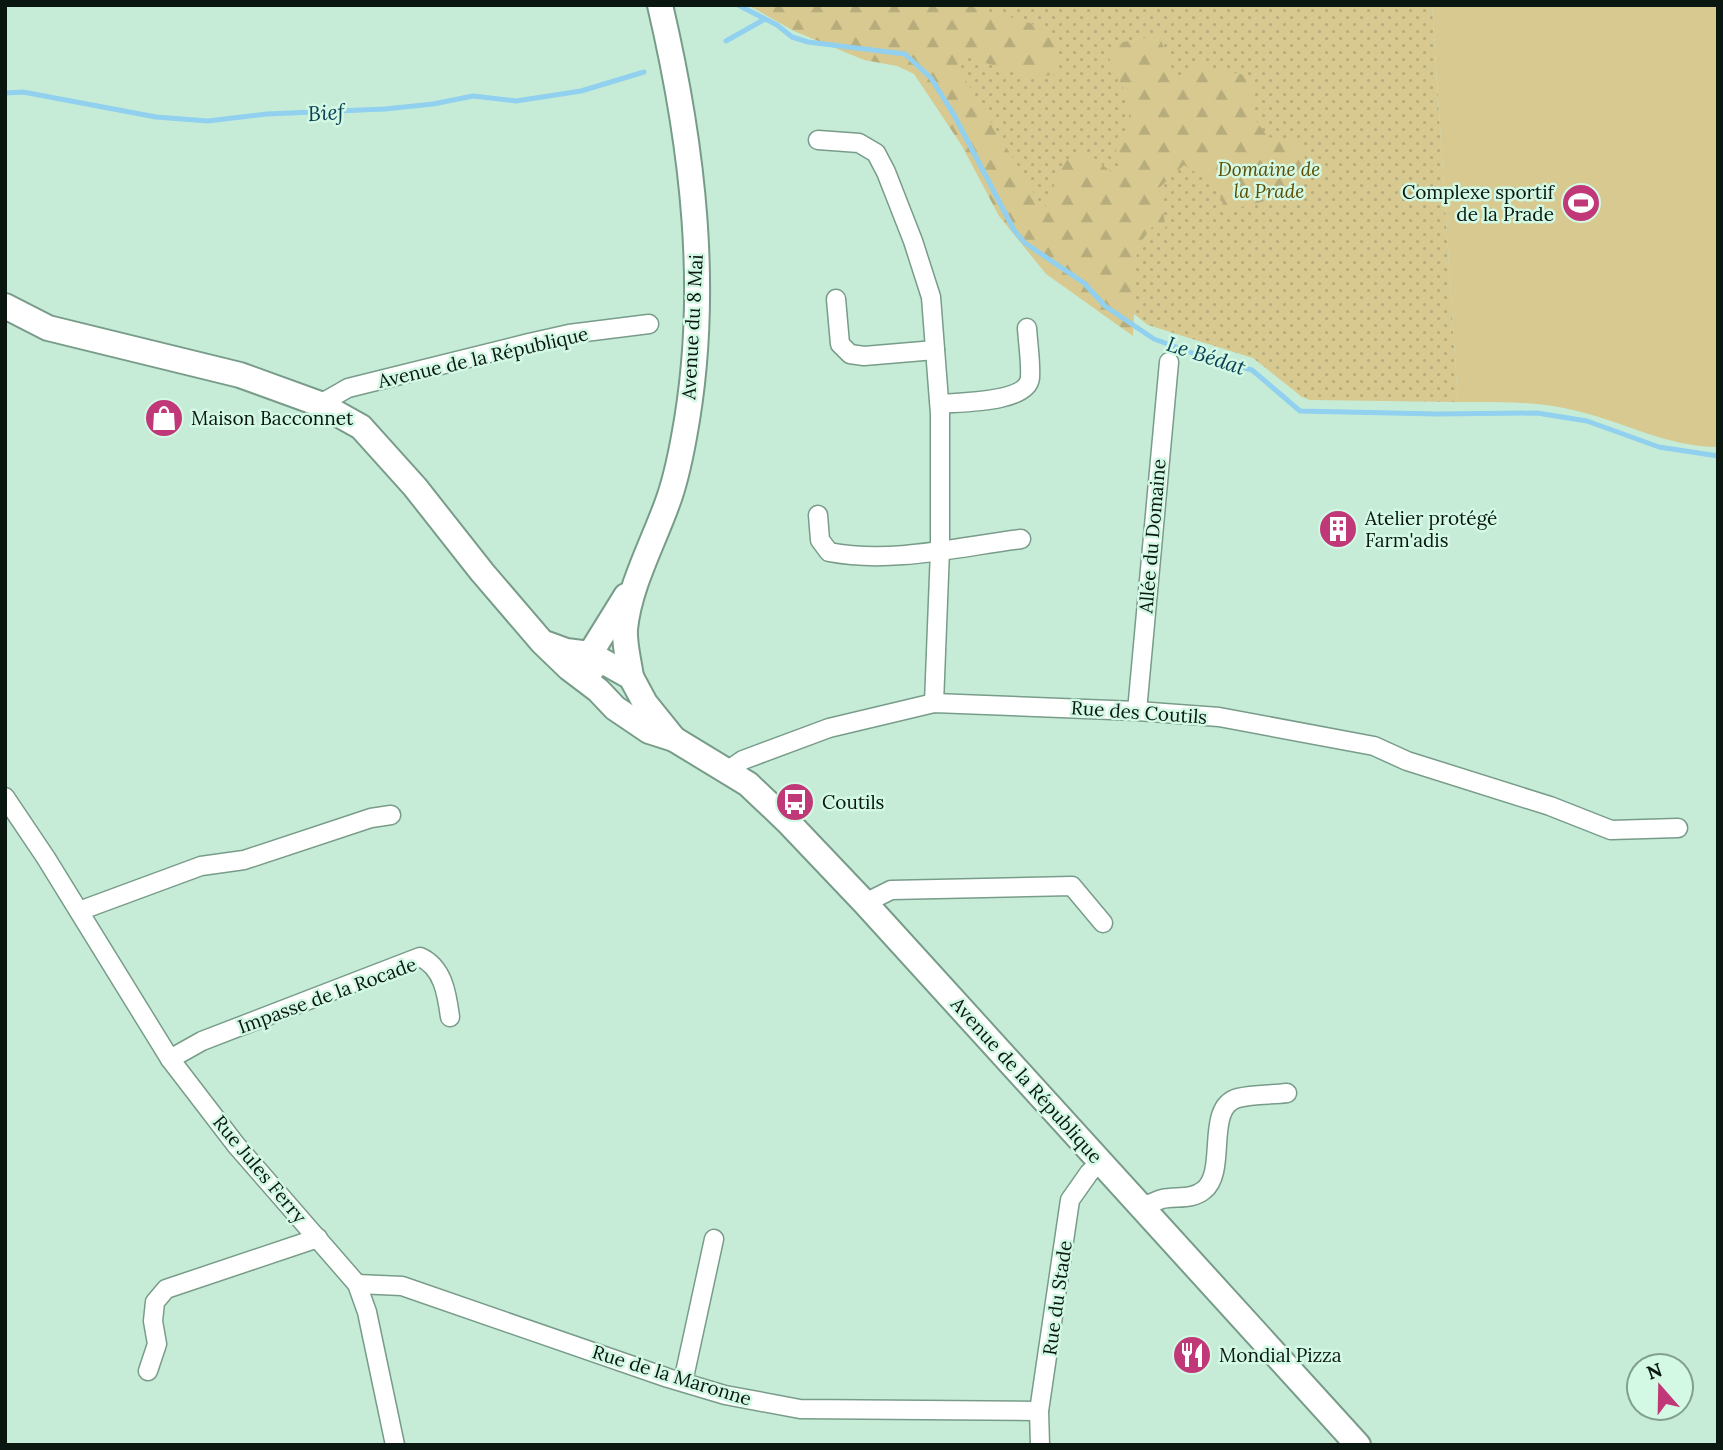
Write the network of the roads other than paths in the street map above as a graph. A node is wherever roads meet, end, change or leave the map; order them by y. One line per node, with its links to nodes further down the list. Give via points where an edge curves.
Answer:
1 (660, 5): 3 (street, Avenue du 8 Mai)
2 (670, 5): 3 (street, Avenue du 8 Mai)
3 (676, 69): 16 (street, Avenue du 8 Mai, via 696,214 692,383 668,500)
4 (818, 140): 9 (street, via 859,143 876,153 931,297)
5 (836, 299): 9 (street, via 840,344 850,354)
6 (10, 315): 11 (street, Avenue de la République, via 240,375)
7 (649, 324): 11 (street, Avenue de la République, via 529,343 348,388)
8 (1027, 328): 12 (street, via 1030,381 1026,388 1006,397)
9 (935, 350): 12 (street)
10 (1169, 362): 22 (street, Allée du Domaine)
11 (320, 404): 17 (street, Avenue de la République, via 361,427)
12 (940, 404): 15 (street)
13 (818, 515): 15 (street, via 820,540 829,552 885,558)
14 (1021, 539): 15 (street)
15 (940, 550): 21 (street)
16 (638, 578): 18 (street, Avenue du 8 Mai); 19 (street, Avenue du 8 Mai, via 625,630)
17 (542, 642): 18 (street); 20 (street, Avenue de la République)
18 (590, 654): 19 (street); 20 (street)
19 (631, 677): 23 (street, Avenue de la République)
20 (598, 690): 23 (street, Avenue de la République, via 649,731)
21 (934, 703): 22 (street, Rue des Coutils); 24 (street, Rue des Coutils, via 829,728 743,760)
22 (1138, 711): 27 (street, Rue des Coutils, via 1219,717 1374,746 1611,830)
23 (674, 739): 24 (street, Avenue de la République)
24 (727, 771): 28 (street, Avenue de la République, via 789,822)
25 (5, 797): 29 (street, Rue Jules Ferry)
26 (391, 815): 29 (street, via 244,860 201,866)
27 (1678, 828)
28 (865, 903): 30 (street, via 891,890 1072,886); 34 (street, Avenue de la République)
29 (79, 911): 32 (street, Rue Jules Ferry)
30 (1103, 923)
31 (450, 1017): 32 (street, Impasse de la Rocade, via 437,969 420,957 202,1041)
32 (170, 1059): 36 (street, Rue Jules Ferry, via 236,1145)
33 (1287, 1094): 35 (street, via 1226,1103 1210,1185 1194,1196)
34 (1101, 1161): 35 (street, Avenue de la République); 41 (street, Rue du Stade, via 1070,1200)
35 (1142, 1207): 44 (street, Avenue de la République)
36 (318, 1238): 38 (street, Rue Jules Ferry); 39 (street, via 166,1289 155,1302 158,1344)
37 (714, 1239): 40 (street)
38 (357, 1284): 40 (street, Rue de la Maronne, via 402,1286); 42 (street, Rue Jules Ferry)
39 (148, 1371)
40 (682, 1382): 41 (street, Rue de la Maronne, via 800,1409)
41 (1040, 1411): 43 (street, Rue du Stade)
42 (395, 1445)
43 (1040, 1445)
44 (1358, 1445)

